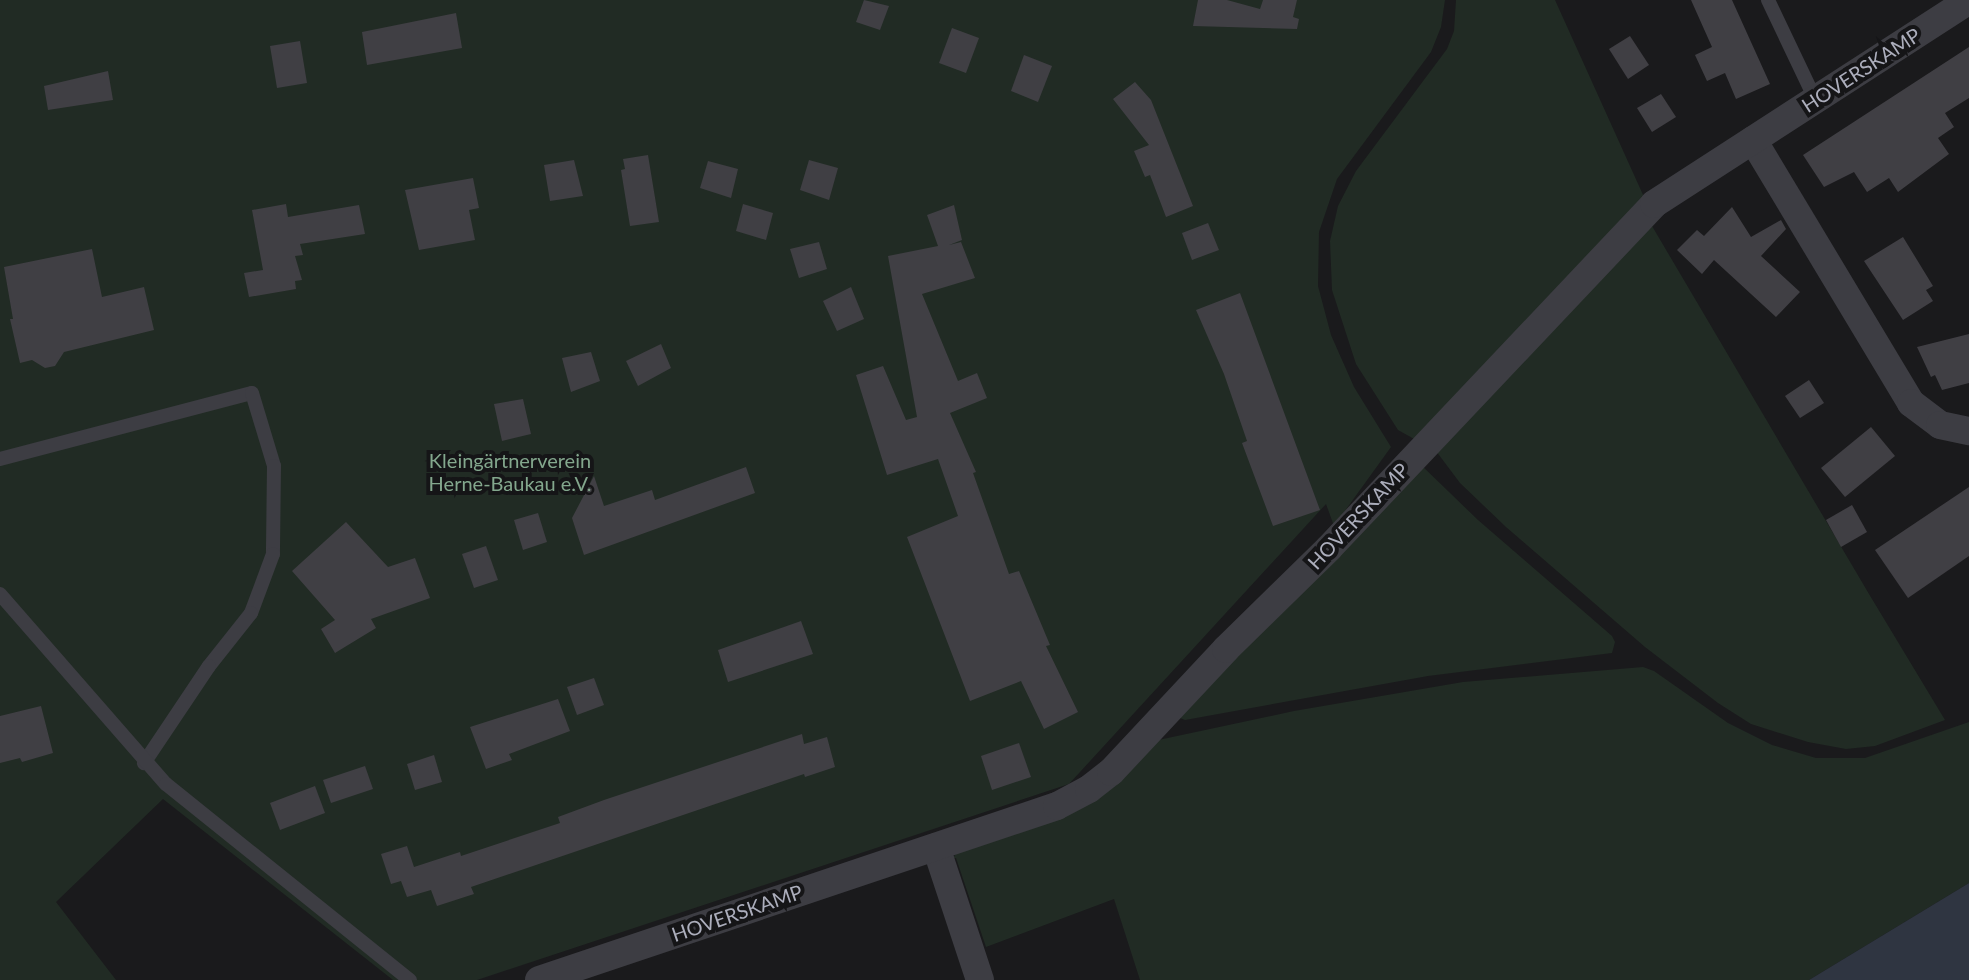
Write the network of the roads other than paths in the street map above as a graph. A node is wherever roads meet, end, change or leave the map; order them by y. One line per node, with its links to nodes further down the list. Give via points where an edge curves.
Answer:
1 (1768, 0): 3 (lane)
2 (1969, 0): 3 (street, HOVERSKAMP)
3 (1815, 99): 4 (street, HOVERSKAMP)
4 (1753, 140): 5 (street, via 1911,403 1940,425); 9 (street, HOVERSKAMP, via 1654,204 1629,227 1111,772 1057,806)
5 (1969, 431)
6 (0, 459): 8 (lane, via 252,393 274,466 273,554 251,613)
7 (0, 594): 8 (lane)
8 (144, 763): 10 (lane)
9 (936, 847): 11 (street, HOVERSKAMP); 12 (street)
10 (410, 980)
11 (539, 980)
12 (980, 980)

